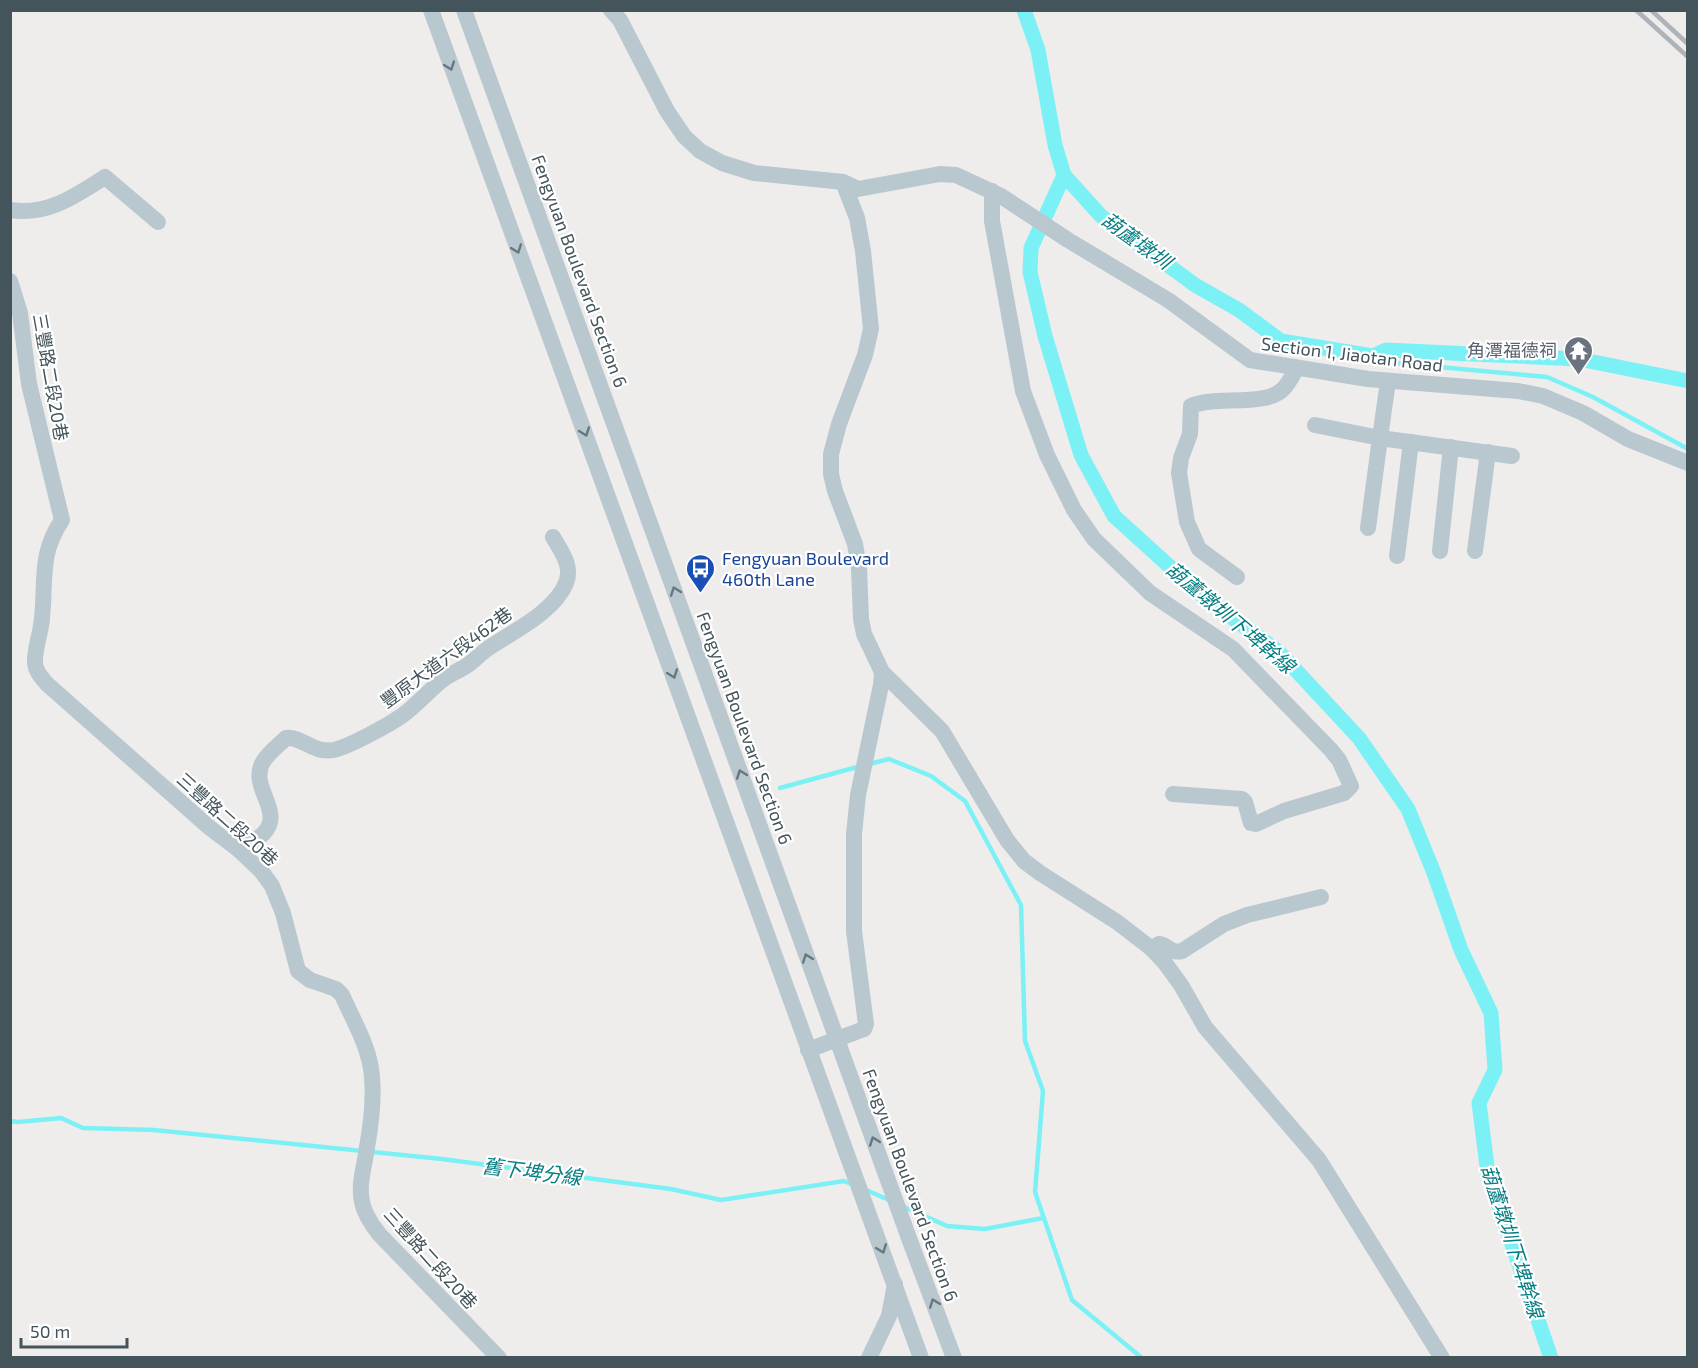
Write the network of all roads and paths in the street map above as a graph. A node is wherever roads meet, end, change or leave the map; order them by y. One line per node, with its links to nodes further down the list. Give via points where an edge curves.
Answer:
1 (431, 10): 30 (street, one-way to 30)
2 (464, 10): 29 (street, Fengyuan Boulevard Section 6, one-way to 2)
3 (611, 10): 4 (street, Section 1, Jiaotan Road, via 620,20 667,111 700,151 754,173)
4 (843, 182): 5 (street, Section 1, Jiaotan Road, via 858,189 940,174 956,175); 24 (street, via 857,218 871,329 839,424 831,454 831,474 855,544 864,634)
5 (997, 194): 9 (street, Section 1, Jiaotan Road, via 1168,300 1250,360); 25 (street, via 992,221 1023,391 1047,455 1074,510 1094,539 1150,593 1233,649 1251,666 1339,760 1351,786 1344,793 1256,824 1251,824 1242,799)
6 (10, 210): 7 (street, via 46,209 66,202 105,177)
7 (158, 222)
8 (10, 281): 26 (street, 三豐路二段20巷, via 20,313 29,384 62,520 44,565 36,669 46,684)
9 (1297, 368): 10 (street, Section 1, Jiaotan Road); 23 (street, via 1284,389 1275,394 1248,400 1202,401 1191,406 1190,434 1179,473 1187,522 1199,549)
10 (1388, 381): 12 (street); 17 (street, Section 1, Jiaotan Road, via 1543,396 1583,412 1628,439)
11 (1315, 425): 12 (street)
12 (1380, 438): 13 (street); 18 (street)
13 (1411, 442): 14 (street); 22 (street)
14 (1450, 447): 15 (street); 20 (street)
15 (1488, 452): 16 (street); 21 (street)
16 (1512, 456)
17 (1688, 463)
18 (1368, 528)
19 (553, 537): 26 (street, 豐原大道六段462巷, via 566,558 568,579 559,597 523,627 444,679 404,714 358,739 334,750 320,750 293,737 286,738 263,763 260,774 271,824)
20 (1440, 551)
21 (1475, 551)
22 (1397, 556)
23 (1237, 577)
24 (882, 672): 28 (street, via 942,731 1007,840 1024,861); 29 (street, via 854,834 854,931 866,1024 864,1029)
25 (1173, 794)
26 (239, 850): 32 (street, 三豐路二段20巷, via 272,886 298,971 342,995 367,1050 372,1104 361,1182 362,1203 369,1218 379,1234)
27 (1321, 897): 28 (street, via 1247,915 1224,924 1182,951 1174,952 1163,944)
28 (1152, 949): 36 (street, via 1181,986 1205,1027 1319,1161)
29 (837, 1039): 30 (street); 35 (street, Fengyuan Boulevard Section 6, one-way to 29)
30 (808, 1050): 31 (street, one-way to 31)
31 (896, 1284): 33 (street, via 889,1316); 34 (street)
32 (499, 1358)
33 (869, 1358)
34 (921, 1358)
35 (954, 1358)
36 (1442, 1358)

